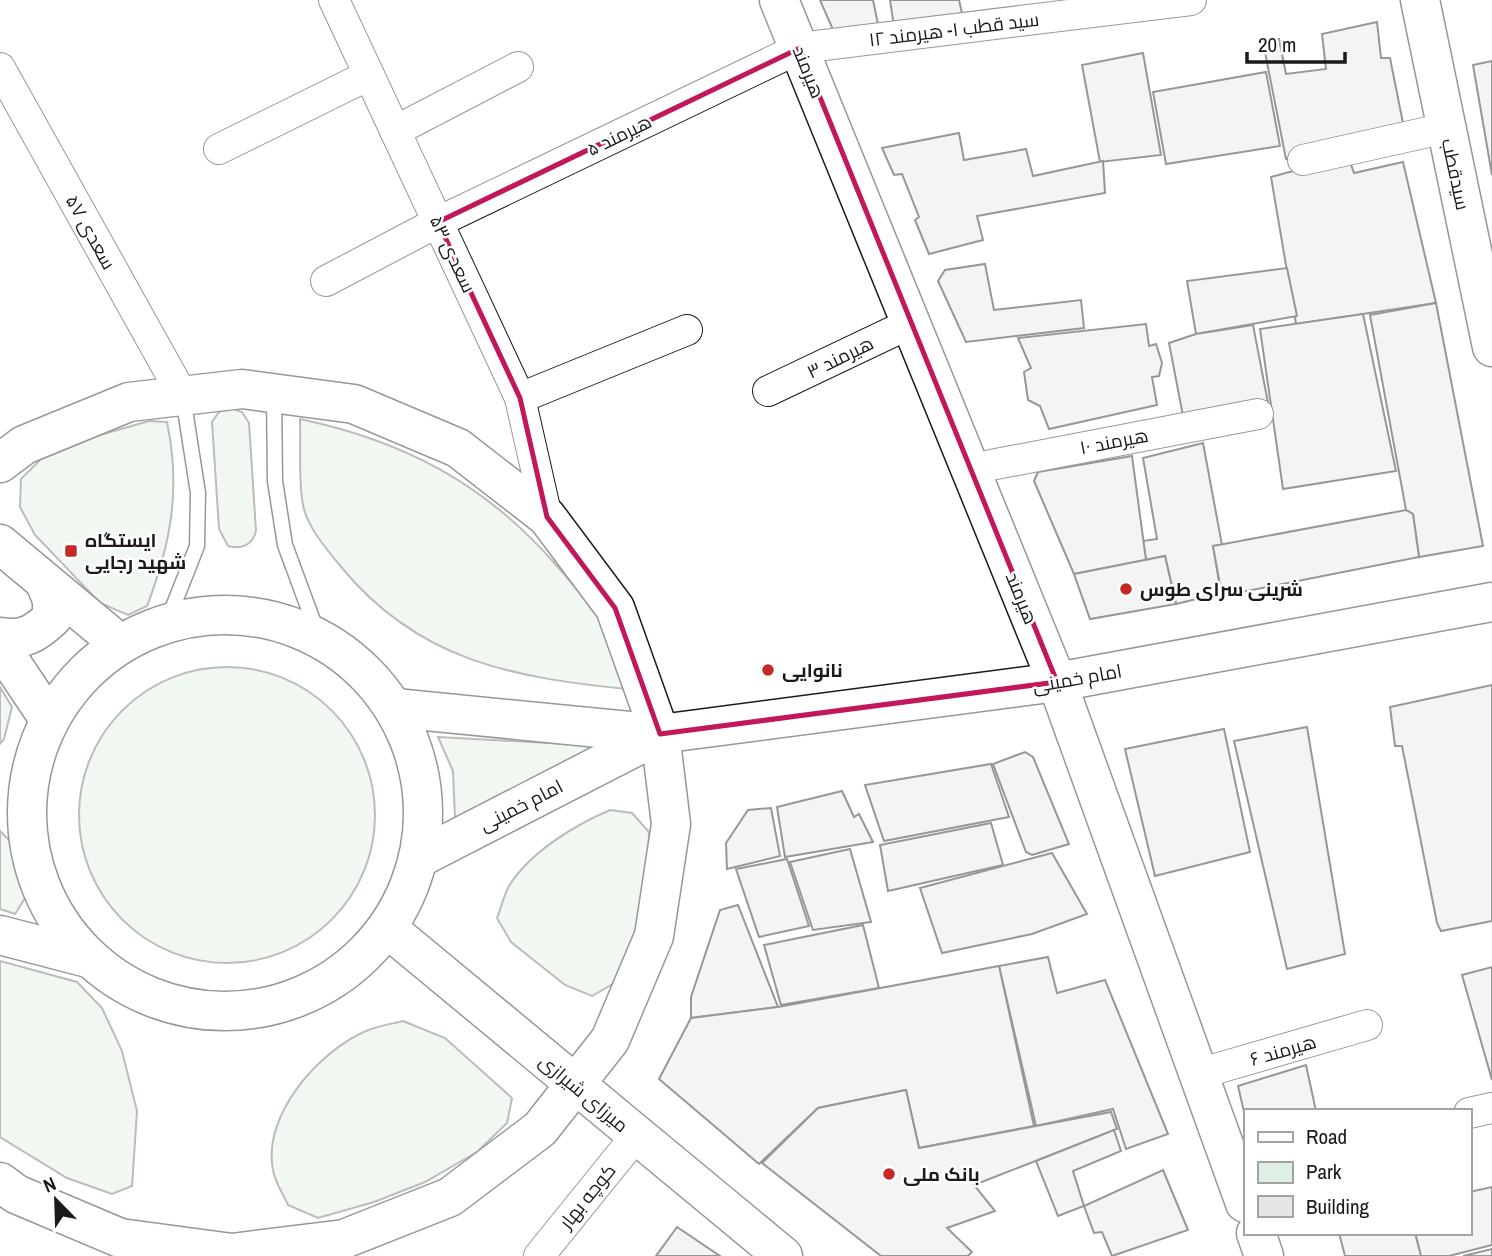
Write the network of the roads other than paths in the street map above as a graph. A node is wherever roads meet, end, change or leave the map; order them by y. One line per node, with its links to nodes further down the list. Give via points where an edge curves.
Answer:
1 (334, 0): 8 (street, سعدی ۵۳)
2 (779, 0): 5 (main road, هیرمند)
3 (1191, 0): 5 (street, سید قطب ۱- هیرمند ۱۲)
4 (1420, 0): 9 (main road, سیدقطب)
5 (800, 48): 13 (street, هیرمند ۵); 15 (main road, هیرمند)
6 (518, 67): 10 (street)
7 (0, 68): 20 (street, سعدی ۵۷)
8 (369, 75): 10 (street, سعدی ۵۳); 11 (street)
9 (1446, 128): 12 (street); 17 (main road, سیدقطب)
10 (395, 131): 13 (street, سعدی ۵۳)
11 (219, 149)
12 (1303, 160)
13 (438, 222): 14 (street, هیرمند ۵); 21 (street, سعدی ۵۳)
14 (326, 281)
15 (911, 323): 18 (street, هیرمند ۳); 24 (main road, هیرمند)
16 (687, 330): 21 (street)
17 (1492, 347)
18 (768, 391)
19 (274, 393): 20 (main road, via 242,389); 25 (main road, via 354,404 458,448); 31 (lane, via 275,481 285,545)
20 (183, 396): 23 (main road, via 129,402 24,445); 29 (lane, via 198,493 197,546)
21 (520, 398): 25 (street, سعدی ۵۳)
22 (1258, 414): 24 (street, هیرمند ۱۰)
23 (0, 463)
24 (970, 469): 34 (main road, هیرمند)
25 (547, 517): 37 (main road, via 615,608)
26 (0, 544): 27 (main road)
27 (45, 582): 30 (main road, via 52,618 37,633 18,640); 32 (main road)
28 (1492, 602): 34 (main road, امام خمینی)
29 (167, 622): 31 (main road, via 219,614 271,619); 32 (main road)
30 (0, 637)
31 (319, 637): 35 (main road, via 362,667)
32 (120, 644): 36 (main road, via 79,677)
33 (0, 646): 36 (main road)
34 (1057, 682): 37 (main road, امام خمینی); 44 (main road, هیرمند)
35 (395, 708): 37 (main road, امام خمینی); 39 (main road, via 416,755 420,780 424,806)
36 (49, 719): 38 (main road)
37 (660, 734): 39 (main road, امام خمینی); 45 (main road, via 671,824 654,936 610,1040)
38 (15, 778): 42 (main road, via 33,871 55,918)
39 (419, 858): 40 (main road, via 406,895)
40 (387, 928): 42 (main road, via 358,961 322,986 282,1003 231,1012 179,1006 131,989); 45 (main road, میرزای شیرازی)
41 (0, 934): 42 (main road)
42 (88, 958)
43 (1367, 1025): 44 (street, هیرمند ۶)
44 (1199, 1074): 50 (main road, هیرمند)
45 (575, 1085): 48 (main road, میرزای شیرازی); 49 (main road, via 540,1129 450,1197 344,1240 232,1253 120,1238 16,1194)
46 (1492, 1108): 47 (street)
47 (1471, 1113)
48 (636, 1136): 52 (street, کوچه بهار); 53 (main road, میرزای شیرازی)
49 (0, 1182)
50 (1244, 1200)
51 (1257, 1235): 54 (main road)
52 (539, 1256)
53 (783, 1256)
54 (1264, 1256)

